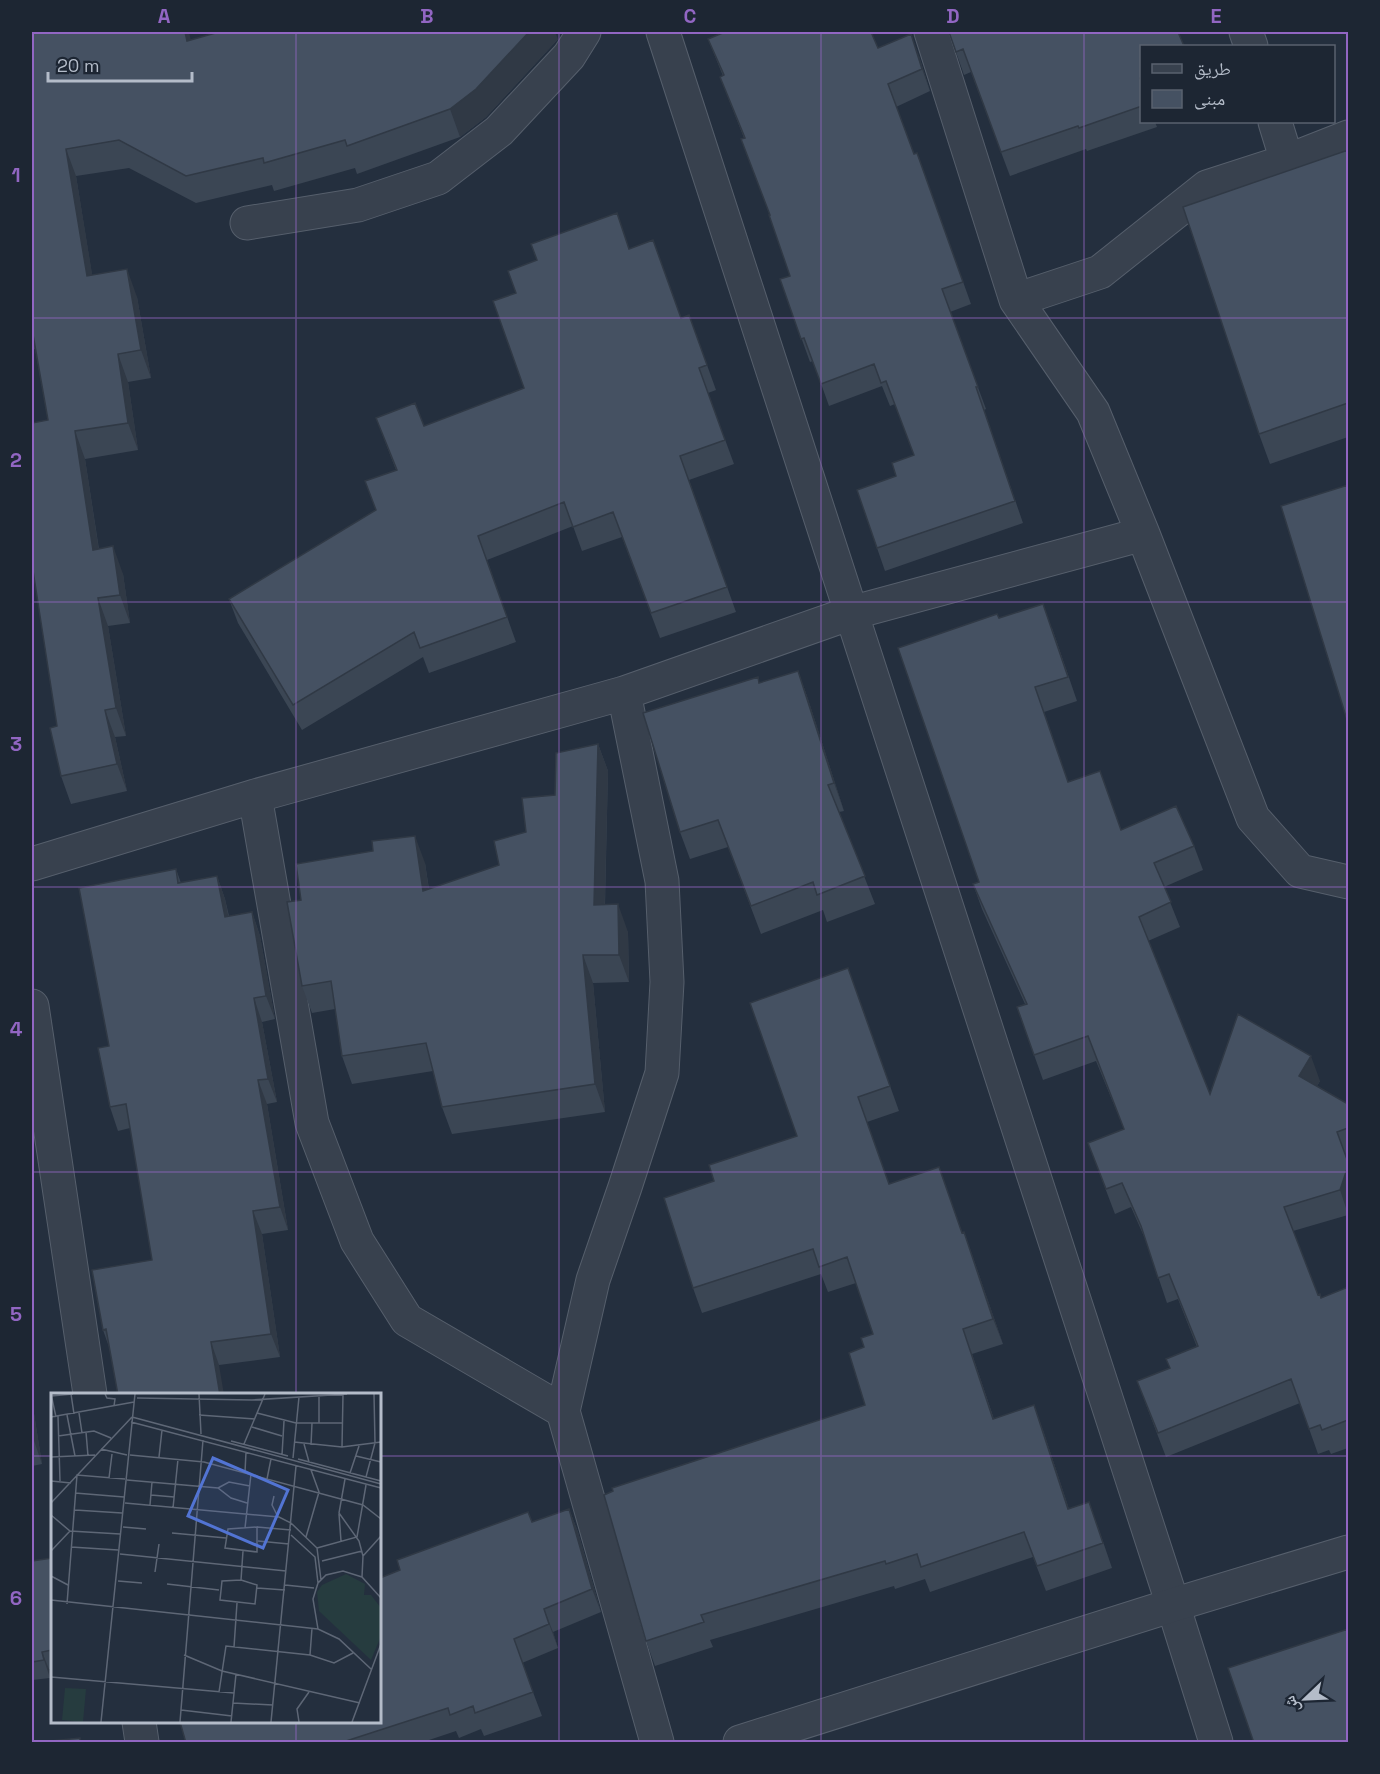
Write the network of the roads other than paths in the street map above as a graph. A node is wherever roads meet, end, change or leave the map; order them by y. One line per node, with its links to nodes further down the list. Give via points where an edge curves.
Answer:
1 (584, 32): 7 (street, via 569,56 499,131 438,178 358,205)
2 (663, 32): 10 (street)
3 (931, 32): 8 (street)
4 (1275, 123): 6 (street)
5 (1348, 137): 6 (street)
6 (1287, 161): 8 (street, via 1207,187 1100,272)
7 (248, 223)
8 (1016, 300): 9 (street, via 1093,412)
9 (1143, 534): 10 (street); 14 (street, via 1253,818 1300,871)
10 (851, 613): 11 (street); 19 (street)
11 (624, 693): 12 (street); 17 (street, via 662,880 667,982 662,1073 593,1280)
12 (255, 796): 13 (street); 17 (street, via 312,1123 357,1241 407,1320)
13 (32, 864)
14 (1348, 882)
15 (32, 1008): 16 (street)
16 (90, 1393)
17 (563, 1411): 22 (street)
18 (1348, 1552): 19 (street)
19 (1173, 1605): 23 (street); 24 (street)
20 (138, 1723): 21 (street)
21 (142, 1743)
22 (657, 1743)
23 (740, 1743)
24 (1216, 1743)

